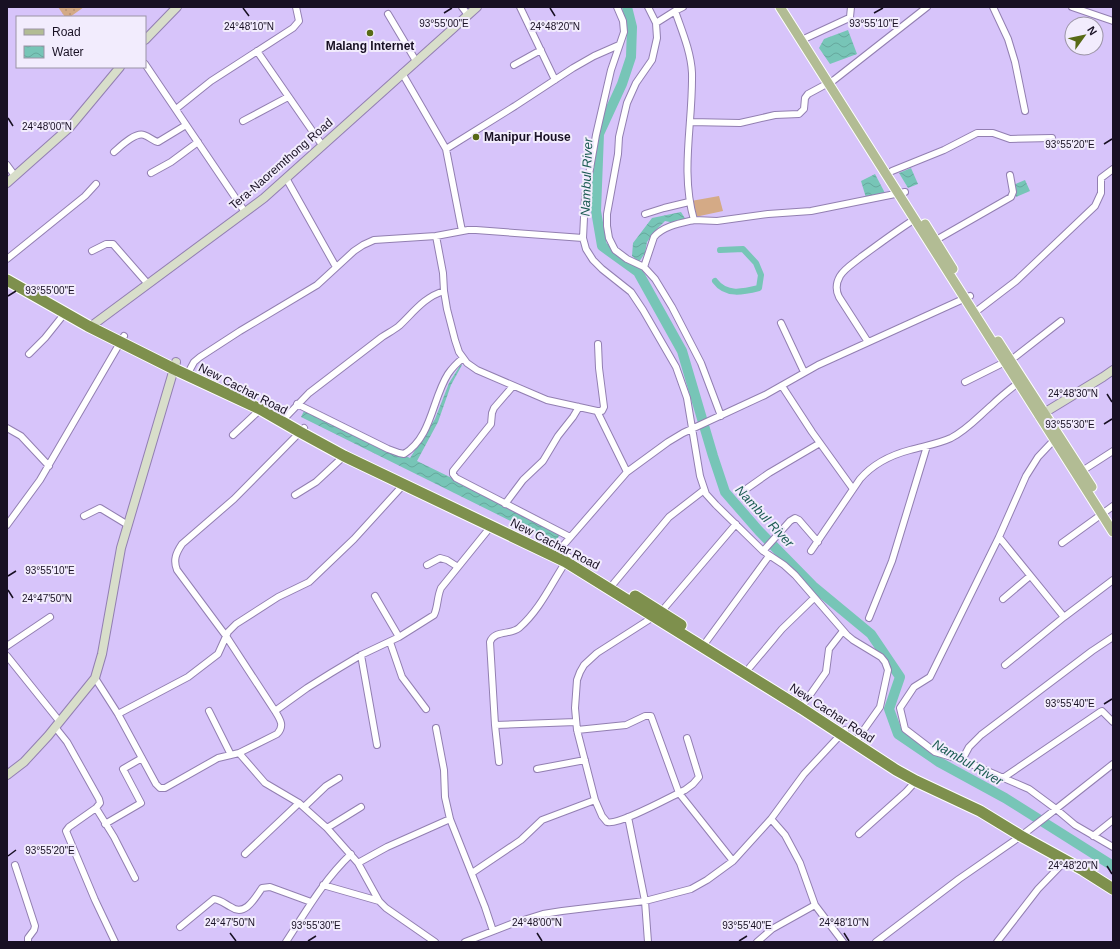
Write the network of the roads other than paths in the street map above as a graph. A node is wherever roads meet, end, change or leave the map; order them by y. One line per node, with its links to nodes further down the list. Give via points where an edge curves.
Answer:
1 (177, 7): 21 (street)
2 (296, 7): 24 (street, via 299,21 297,24)
3 (462, 7): 17 (street)
4 (477, 7): 17 (street, Tera-Naoremthong Road)
5 (520, 7): 23 (street)
6 (617, 7): 22 (street, via 623,21 624,32)
7 (648, 7): 19 (street)
8 (682, 7): 15 (street)
9 (780, 7): 31 (main road)
10 (786, 7): 20 (main road)
11 (851, 7): 20 (street, via 847,19)
12 (927, 7): 31 (street)
13 (994, 7): 34 (street, via 1015,62)
14 (1072, 7): 18 (street)
15 (675, 11): 19 (street); 36 (street, via 690,59)
16 (388, 14): 25 (street)
17 (468, 15): 25 (street, Tera-Naoremthong Road)
18 (1113, 21)
19 (656, 23): 65 (street, via 657,38 652,60 636,83 627,103 607,214 609,238 615,250 626,259)
20 (806, 38): 31 (main road)
21 (146, 39)
22 (619, 45): 30 (street, via 594,56); 60 (street, via 596,135 585,197)
23 (541, 50): 27 (street); 30 (street)
24 (257, 51): 32 (street); 33 (street, via 211,81)
25 (416, 61): 29 (street, Tera-Naoremthong Road)
26 (146, 65): 33 (street)
27 (514, 65)
28 (119, 68): 48 (street, via 70,127)
29 (402, 73): 40 (street, Tera-Naoremthong Road); 41 (street)
30 (555, 80): 41 (street)
31 (831, 82): 36 (street, via 806,95 804,109 799,114 775,115 740,122); 45 (main road); 52 (main road)
32 (288, 97): 35 (street); 40 (street)
33 (176, 109): 37 (street)
34 (1025, 111)
35 (243, 121)
36 (690, 122): 53 (street, via 687,171)
37 (186, 125): 39 (street); 42 (street, via 158,142 146,135 138,135)
38 (1052, 138): 45 (street, via 1010,139 993,133 977,134)
39 (198, 142): 46 (street, via 172,162); 54 (street)
40 (322, 146): 49 (street, Tera-Naoremthong Road)
41 (446, 149): 58 (street)
42 (114, 152)
43 (7, 165): 48 (street)
44 (1113, 169): 71 (street, via 1101,178 1101,193 1095,206 1026,272)
45 (892, 171): 52 (main road)
46 (151, 173)
47 (1010, 175): 61 (street, via 1013,192 1011,197)
48 (15, 176): 50 (street)
49 (286, 178): 54 (street, Tera-Naoremthong Road); 64 (street)
50 (7, 183)
51 (96, 184): 63 (street, via 85,196)
52 (902, 193): 56 (main road); 57 (street, via 812,210 718,221); 61 (main road)
53 (689, 202): 55 (street); 57 (street)
54 (246, 212): 68 (street, Tera-Naoremthong Road)
55 (645, 214)
56 (915, 219): 70 (main road); 77 (street, via 850,266 838,279 839,297)
57 (694, 220): 65 (street, via 675,225 657,234)
58 (462, 232): 59 (street); 60 (street, via 476,230)
59 (436, 236): 64 (street, via 374,240 363,245); 69 (street)
60 (583, 238): 98 (street, via 593,260 631,292 662,342 682,380)
61 (936, 240): 70 (main road)
62 (92, 252): 68 (street, via 106,244 113,244)
63 (7, 259)
64 (336, 267): 84 (street, via 317,285 208,352 197,360)
65 (644, 267): 95 (street, via 655,279 672,307 703,367)
66 (7, 273): 75 (highway, New Cachar Road)
67 (7, 280): 72 (highway, New Cachar Road)
68 (148, 284): 75 (street, Tera-Naoremthong Road)
69 (444, 291): 80 (street, via 455,340); 90 (street, via 424,302 399,326)
70 (967, 297): 71 (main road); 77 (street); 81 (main road)
71 (978, 310): 81 (main road)
72 (65, 314): 75 (highway, New Cachar Road); 79 (street)
73 (1061, 321): 81 (street)
74 (781, 323): 85 (street)
75 (93, 325): 76 (highway, New Cachar Road)
76 (123, 339): 82 (highway, New Cachar Road); 106 (street)
77 (868, 342): 85 (street)
78 (598, 344): 93 (street, via 604,407 602,411)
79 (29, 354)
80 (463, 358): 88 (street, via 472,368); 90 (street, via 448,374 424,432 404,454 388,449)
81 (1008, 361): 86 (street); 87 (main road); 94 (main road)
82 (175, 366): 84 (highway, New Cachar Road); 121 (street)
83 (1113, 370): 94 (street)
84 (189, 372): 91 (highway, New Cachar Road, via 233,388)
85 (804, 372): 89 (street)
86 (965, 382)
87 (1018, 383): 94 (main road); 103 (street, via 964,430)
88 (513, 386): 92 (street, via 547,400); 114 (street, via 494,408 491,425 453,473 456,478)
89 (782, 386): 95 (street); 102 (street)
90 (297, 404): 96 (street)
91 (262, 407): 96 (highway, New Cachar Road); 100 (street)
92 (578, 408): 93 (street); 114 (street, via 543,461 523,480)
93 (597, 411): 108 (street)
94 (1042, 414): 101 (main road); 107 (main road)
95 (721, 416): 98 (street)
96 (283, 419): 99 (highway, New Cachar Road)
97 (7, 428): 106 (street, via 21,436)
98 (695, 428): 108 (street, via 668,442); 111 (street)
99 (302, 430): 105 (highway, New Cachar Road); 109 (highway, New Cachar Road); 145 (street, via 234,499 185,541 176,554 174,564 177,570)
100 (233, 435)
101 (1054, 440): 115 (main road); 124 (street, via 1030,469)
102 (820, 443): 110 (street); 112 (street)
103 (927, 446): 110 (street, via 890,456 865,472); 143 (street, via 892,561)
104 (1113, 451): 107 (street)
105 (344, 456): 109 (highway, New Cachar Road); 113 (street, via 316,482)
106 (49, 466): 120 (street)
107 (1082, 471): 115 (main road)
108 (627, 472): 123 (street)
109 (406, 483): 118 (highway, New Cachar Road); 145 (street, via 354,540 309,582 236,624)
110 (853, 489): 125 (street)
111 (704, 490): 119 (street); 136 (street, via 669,517)
112 (742, 492)
113 (295, 495)
114 (506, 504): 123 (street)
115 (1107, 511): 117 (main road); 122 (main road); 126 (street)
116 (84, 516): 121 (street, via 100,508)
117 (1113, 522)
118 (493, 524): 129 (highway, New Cachar Road); 133 (street)
119 (736, 524): 127 (street); 140 (street)
120 (7, 525)
121 (128, 525): 155 (street)
122 (1113, 532)
123 (570, 537): 129 (street)
124 (999, 537): 134 (street); 176 (street, via 930,677 914,687 900,708 905,730 935,752)
125 (818, 542): 127 (street, via 795,518); 128 (street)
126 (1062, 543)
127 (764, 550): 130 (street)
128 (811, 551)
129 (556, 554): 131 (highway, New Cachar Road)
130 (769, 556): 138 (street, via 795,575); 149 (street)
131 (567, 560): 136 (highway, New Cachar Road); 140 (highway, New Cachar Road); 165 (street, via 543,598 519,628 491,639)
132 (427, 565): 133 (street, via 440,558)
133 (458, 567): 146 (street, via 441,588 434,615)
134 (1030, 576): 139 (street); 142 (street)
135 (1113, 580): 142 (street)
136 (614, 583): 140 (highway, New Cachar Road)
137 (375, 596): 146 (street)
138 (814, 598): 144 (street); 154 (street, via 782,629)
139 (1003, 598)
140 (657, 615): 149 (highway, New Cachar Road); 162 (street, via 597,653 584,665 577,680)
141 (50, 617): 150 (street)
142 (1064, 617): 153 (street)
143 (869, 618)
144 (843, 631): 157 (street, via 829,649 826,672); 170 (street, via 853,640 881,656 888,670 880,708)
145 (226, 636): 160 (street); 161 (street, via 218,654 188,677)
146 (399, 637): 148 (street)
147 (1113, 637): 176 (street, via 981,735 969,746)
148 (390, 642): 152 (street); 158 (street, via 402,677)
149 (705, 643): 154 (highway, New Cachar Road); 156 (highway, New Cachar Road)
150 (7, 646)
151 (7, 656): 164 (street)
152 (361, 656): 160 (street, via 307,688); 171 (street)
153 (1005, 665)
154 (750, 667): 156 (highway, New Cachar Road)
155 (95, 678): 161 (street); 164 (street)
156 (760, 678): 157 (highway, New Cachar Road); 168 (highway, New Cachar Road)
157 (805, 702): 168 (highway, New Cachar Road)
158 (426, 709)
159 (209, 711): 173 (street)
160 (275, 711): 172 (street, via 282,725 279,732)
161 (118, 714): 174 (street)
162 (576, 722): 165 (street); 167 (street)
163 (1113, 722): 182 (street, via 1102,711 1100,712)
164 (58, 725): 180 (street, via 24,762); 188 (street, via 98,795 100,803)
165 (495, 725): 177 (street)
166 (436, 728): 191 (street)
167 (577, 730): 175 (street); 184 (street, via 626,725 650,716)
168 (843, 732): 170 (highway, New Cachar Road); 183 (highway, New Cachar Road, via 883,762); 192 (street, via 804,774)
169 (687, 738): 184 (street, via 699,777)
170 (858, 738): 196 (highway, New Cachar Road, via 902,767 982,806)
171 (377, 745)
172 (239, 753): 173 (street); 186 (street, via 265,783)
173 (231, 754): 174 (street, via 218,758 165,788 160,788 156,784)
174 (142, 758): 194 (street, via 123,769 142,803)
175 (585, 760): 179 (street); 185 (street)
176 (962, 760): 182 (street)
177 (499, 762)
178 (1113, 764): 189 (street)
179 (537, 769)
180 (7, 775)
181 (339, 778): 186 (street)
182 (1003, 778): 189 (street, via 1029,789)
183 (916, 781): 196 (highway, New Cachar Road); 197 (street)
184 (679, 793): 190 (street); 203 (street)
185 (595, 800): 190 (street, via 607,822 613,823); 206 (street, via 542,820 521,840)
186 (302, 805): 195 (street); 200 (street)
187 (361, 807): 195 (street)
188 (96, 808): 194 (street); 218 (street, via 66,831)
189 (1056, 809): 196 (street); 198 (street)
190 (628, 817): 212 (street)
191 (450, 818): 204 (street, via 387,847); 206 (street)
192 (771, 819): 203 (street); 214 (street, via 785,835 800,863)
193 (1113, 820): 198 (street)
194 (105, 824): 207 (street)
195 (327, 828): 201 (street)
196 (1025, 833): 202 (highway, New Cachar Road); 208 (highway, New Cachar Road, via 1071,856); 225 (street)
197 (859, 834)
198 (1093, 836): 199 (street)
199 (1113, 847)
200 (244, 854)
201 (351, 854): 204 (street); 209 (street)
202 (1066, 860): 210 (highway, New Cachar Road); 226 (street, via 1038,889)
203 (733, 861): 212 (street, via 691,889)
204 (358, 864): 211 (street)
205 (15, 865): 217 (street, via 35,926)
206 (472, 873): 216 (street)
207 (135, 878)
208 (1113, 882)
209 (323, 885): 211 (street); 213 (street)
210 (1113, 889)
211 (379, 901): 220 (street)
212 (645, 901): 216 (street, via 562,910); 222 (street)
213 (311, 902): 215 (street, via 266,887 240,911 214,899); 219 (street)
214 (815, 905): 223 (street, via 772,929); 224 (street)
215 (180, 927)
216 (493, 931): 221 (street)
217 (28, 942)
218 (115, 942)
219 (286, 942)
220 (435, 942)
221 (466, 942)
222 (648, 942)
223 (757, 942)
224 (843, 942)
225 (876, 942)
226 (997, 942)

